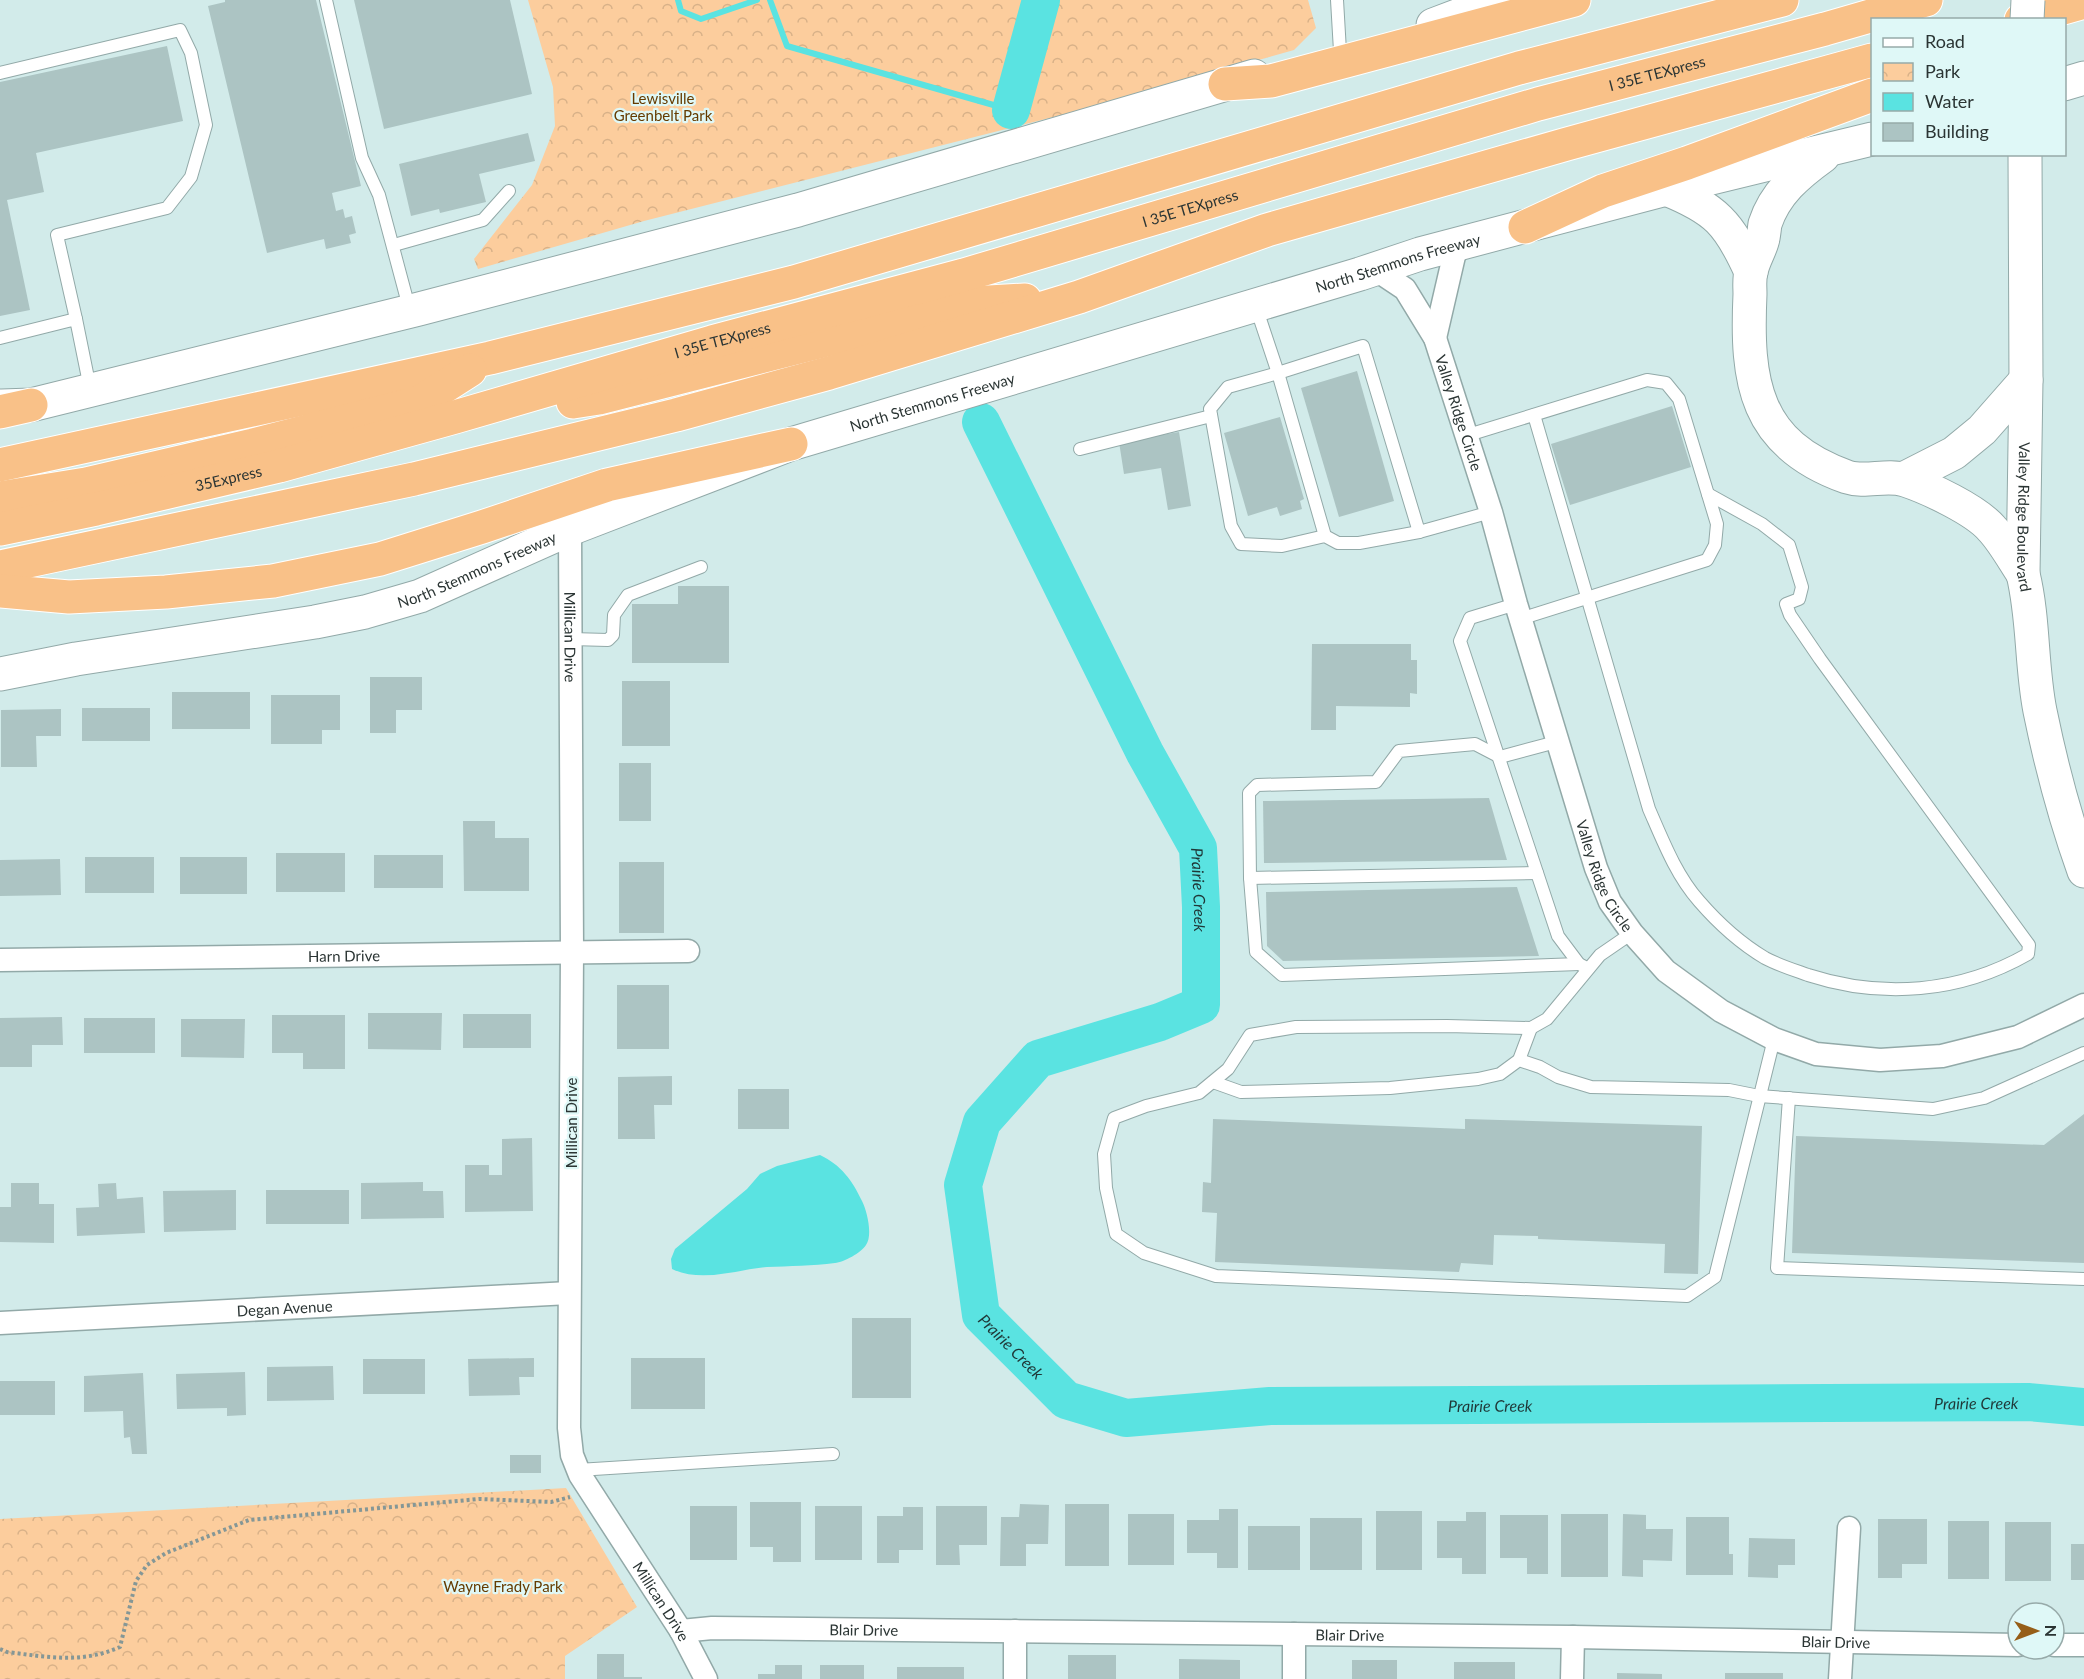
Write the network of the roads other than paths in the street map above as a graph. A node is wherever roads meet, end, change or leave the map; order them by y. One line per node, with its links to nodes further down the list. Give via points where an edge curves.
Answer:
1 (326, 0): 27 (lane, via 362,158 379,195)
2 (1337, 0): 13 (lane)
3 (1499, 0): 13 (main road, via 1441,23)
4 (1574, 0): 18 (highway, via 1271,81)
5 (1782, 0): 36 (highway, via 1519,68 794,282)
6 (1926, 0): 43 (highway, I 35E TEXpress, via 1538,104 964,275 712,342)
7 (2028, 0): 10 (main road, bridge)
8 (2084, 2): 11 (highway)
9 (2084, 10): 12 (highway)
10 (2027, 18)
11 (2028, 18)
12 (2066, 19)
13 (1340, 51): 18 (main road)
14 (1871, 60): 30 (highway, via 1267,230)
15 (0, 73): 33 (lane, via 180,30 191,53 206,125 191,177 166,208 57,235)
16 (2084, 78): 17 (main road)
17 (2066, 83)
18 (1225, 84): 32 (main road, via 798,210)
19 (1871, 95): 25 (highway, via 1603,190)
20 (1871, 139): 21 (main road, North Stemmons Freeway)
21 (1832, 149): 23 (main road, North Stemmons Freeway); 29 (main road, via 1800,173 1778,197)
22 (2025, 156): 38 (main road, Valley Ridge Boulevard)
23 (1666, 189): 25 (main road, North Stemmons Freeway); 29 (main road, via 1718,217)
24 (508, 191): 27 (lane, via 483,220)
25 (1525, 227): 26 (main road, North Stemmons Freeway)
26 (1461, 243): 28 (main road, North Stemmons Freeway); 35 (street, Valley Ridge Circle, via 1454,256)
27 (394, 245): 32 (lane)
28 (1375, 269): 31 (main road, North Stemmons Freeway); 35 (street, Valley Ridge Circle, via 1405,289)
29 (1751, 272): 48 (main road, via 1749,347 1760,402 1770,424 1787,444 1811,461 1849,478)
30 (1079, 297): 43 (highway, via 972,303 599,398); 56 (highway, via 676,415 414,479)
31 (1255, 306): 37 (lane); 45 (main road, North Stemmons Freeway)
32 (410, 312): 39 (main road)
33 (76, 319): 34 (lane); 39 (lane)
34 (0, 338)
35 (1435, 338): 44 (street, Valley Ridge Circle)
36 (490, 358): 47 (highway); 50 (highway, via 420,402 253,445)
37 (1278, 373): 42 (lane, via 1228,387 1210,409); 54 (lane, via 1363,346); 55 (lane)
38 (2026, 380): 48 (main road, via 1982,430 1954,453); 58 (main road, Valley Ridge Boulevard)
39 (90, 390): 40 (main road)
40 (10, 408)
41 (1534, 414): 44 (lane); 49 (lane, via 1647,380 1665,382 1679,399); 60 (lane)
42 (1211, 416): 46 (lane); 55 (lane, via 1231,526 1241,544 1282,546)
43 (455, 417): 52 (highway, 35Express, via 279,466)
44 (1465, 436): 51 (street, Valley Ridge Circle)
45 (791, 444): 53 (main road, North Stemmons Freeway); 59 (highway, via 607,485 380,559 273,581 69,597)
46 (1080, 449)
47 (0, 465)
48 (1903, 479): 58 (main road, via 1967,508 1991,527)
49 (1708, 494): 60 (lane, via 1717,524 1715,544 1707,560); 60 (lane, via 1762,524 1789,545 1802,587 1799,599 1786,604 1790,615 2030,945 2028,954 1967,980 1901,990 1834,983 1766,958 1736,938 1698,900 1676,869 1649,809)
50 (0, 498)
51 (1491, 512): 54 (lane); 61 (street, Valley Ridge Circle)
52 (0, 529)
53 (570, 529): 62 (street, Millican Drive); 63 (main road, North Stemmons Freeway, via 420,596 364,612)
54 (1419, 532): 55 (lane, via 1359,543 1338,543)
55 (1325, 536)
56 (0, 567)
57 (701, 567): 62 (lane, via 628,595 614,615 613,635 608,640)
58 (2023, 574): 66 (main road, Valley Ridge Boulevard, via 2040,710 2058,792)
59 (0, 591)
60 (1589, 597): 61 (lane)
61 (1518, 611): 64 (street, Valley Ridge Circle); 65 (lane, via 1470,618 1460,641)
62 (571, 639): 71 (street, Millican Drive)
63 (0, 674)
64 (1556, 742): 65 (lane); 69 (street, Valley Ridge Circle, via 1596,868 1610,902)
65 (1500, 756): 67 (lane); 68 (lane, via 1475,744 1399,751 1376,782 1257,785 1249,793)
66 (2084, 871)
67 (1537, 873): 68 (lane); 73 (lane, via 1558,936)
68 (1250, 878): 73 (lane, via 1256,952 1282,975)
69 (1632, 933): 73 (lane); 76 (street, Valley Ridge Circle, via 1666,970 1712,1005)
70 (688, 951): 71 (street, Harn Drive)
71 (572, 952): 72 (street, Harn Drive); 83 (street, Millican Drive)
72 (0, 960)
73 (1584, 966): 75 (lane, via 1547,1019)
74 (2084, 1005): 76 (street, Valley Ridge Circle, via 2018,1037 1942,1056 1880,1060 1816,1054)
75 (1531, 1028): 78 (lane); 79 (lane, via 1296,1027 1250,1035 1228,1069)
76 (1774, 1039): 80 (lane)
77 (2084, 1053): 81 (lane, via 1984,1098 1933,1109)
78 (1520, 1060): 79 (lane, via 1500,1074 1390,1088 1241,1092); 80 (lane, via 1591,1087 1729,1090)
79 (1213, 1082): 80 (lane, via 1199,1093 1114,1118 1104,1154 1106,1188 1116,1234 1144,1253 1216,1276 1688,1296 1715,1277)
80 (1759, 1096): 81 (lane)
81 (1789, 1098): 82 (lane, via 1777,1268)
82 (2084, 1279)
83 (569, 1293): 84 (street, Degan Avenue); 86 (street, Millican Drive, via 569,1428)
84 (0, 1323)
85 (833, 1454): 86 (lane)
86 (578, 1470): 88 (street, Millican Drive)
87 (1848, 1528): 92 (street)
88 (681, 1631): 89 (street, Blair Drive); 96 (street, Millican Drive)
89 (1015, 1631): 90 (street, Blair Drive); 97 (street)
90 (1294, 1634): 91 (street, Blair Drive); 98 (street)
91 (1573, 1637): 92 (street, Blair Drive); 99 (street)
92 (1842, 1642): 93 (street, Blair Drive); 100 (street)
93 (2006, 1645)
94 (2066, 1645): 95 (street)
95 (2084, 1645)
96 (706, 1679)
97 (1015, 1679)
98 (1294, 1679)
99 (1572, 1679)
100 (1840, 1679)

